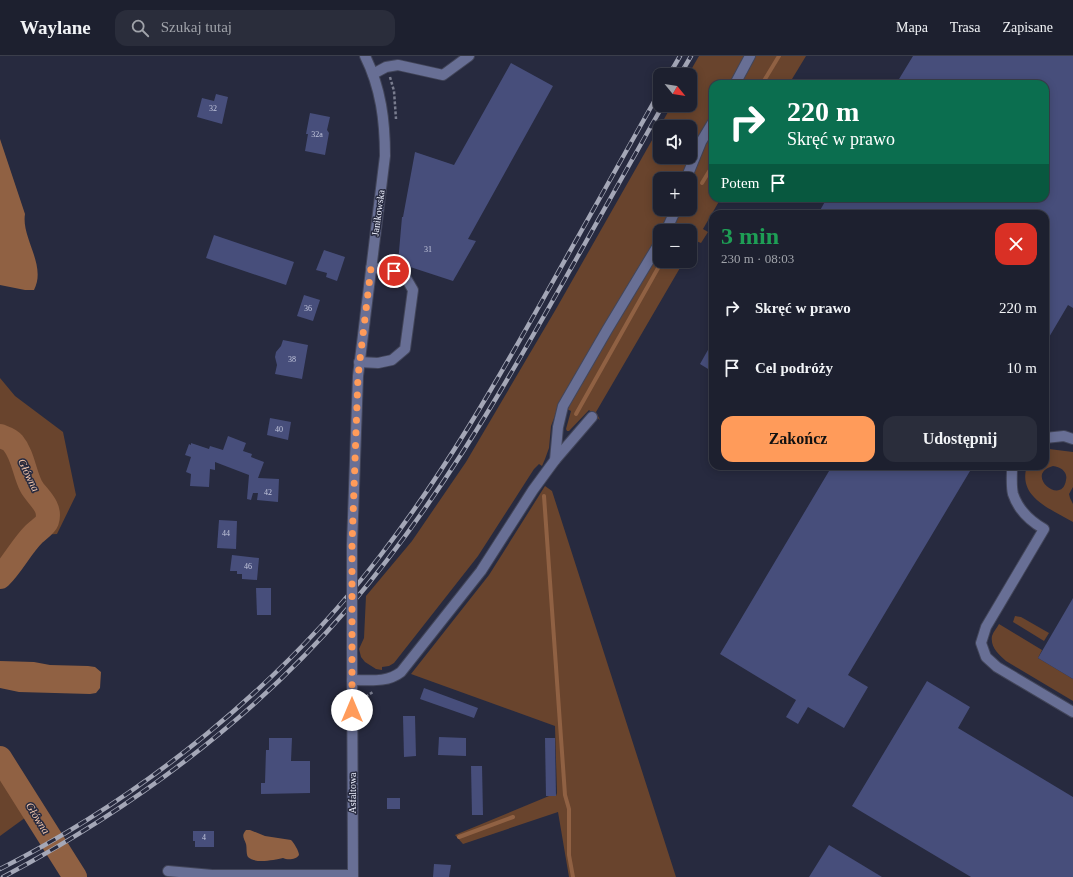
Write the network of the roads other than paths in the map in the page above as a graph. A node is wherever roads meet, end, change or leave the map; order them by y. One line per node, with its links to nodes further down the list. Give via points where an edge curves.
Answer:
1 (365, 56): 4 (street, Janikowska)
2 (469, 56): 4 (street, via 443,75 398,65 386,67)
3 (750, 56): 5 (street)
4 (373, 74): 9 (street, Janikowska, via 383,111 385,156)
5 (737, 80)
6 (709, 129): 7 (street)
7 (689, 172)
8 (653, 254): 14 (street, via 563,406)
9 (371, 268): 10 (street, Janikowska); 10 (street, via 403,274 413,290 405,349 392,360 378,363)
10 (359, 362): 16 (street, Janikowska, bridge, via 352,545)
11 (592, 417): 14 (street)
12 (1049, 438): 13 (street, via 1064,436)
13 (1073, 439)
14 (555, 460): 16 (street, via 481,571 405,668 394,678)
15 (1012, 470): 18 (street, via 1013,493 1022,510 1032,522 1044,529 986,627 981,643 986,657 997,667)
16 (352, 680): 17 (street, Janikowska)
17 (352, 709): 20 (street, Asfaltowa)
18 (1073, 712)
19 (168, 871): 20 (street, via 212,875)
20 (353, 876)

